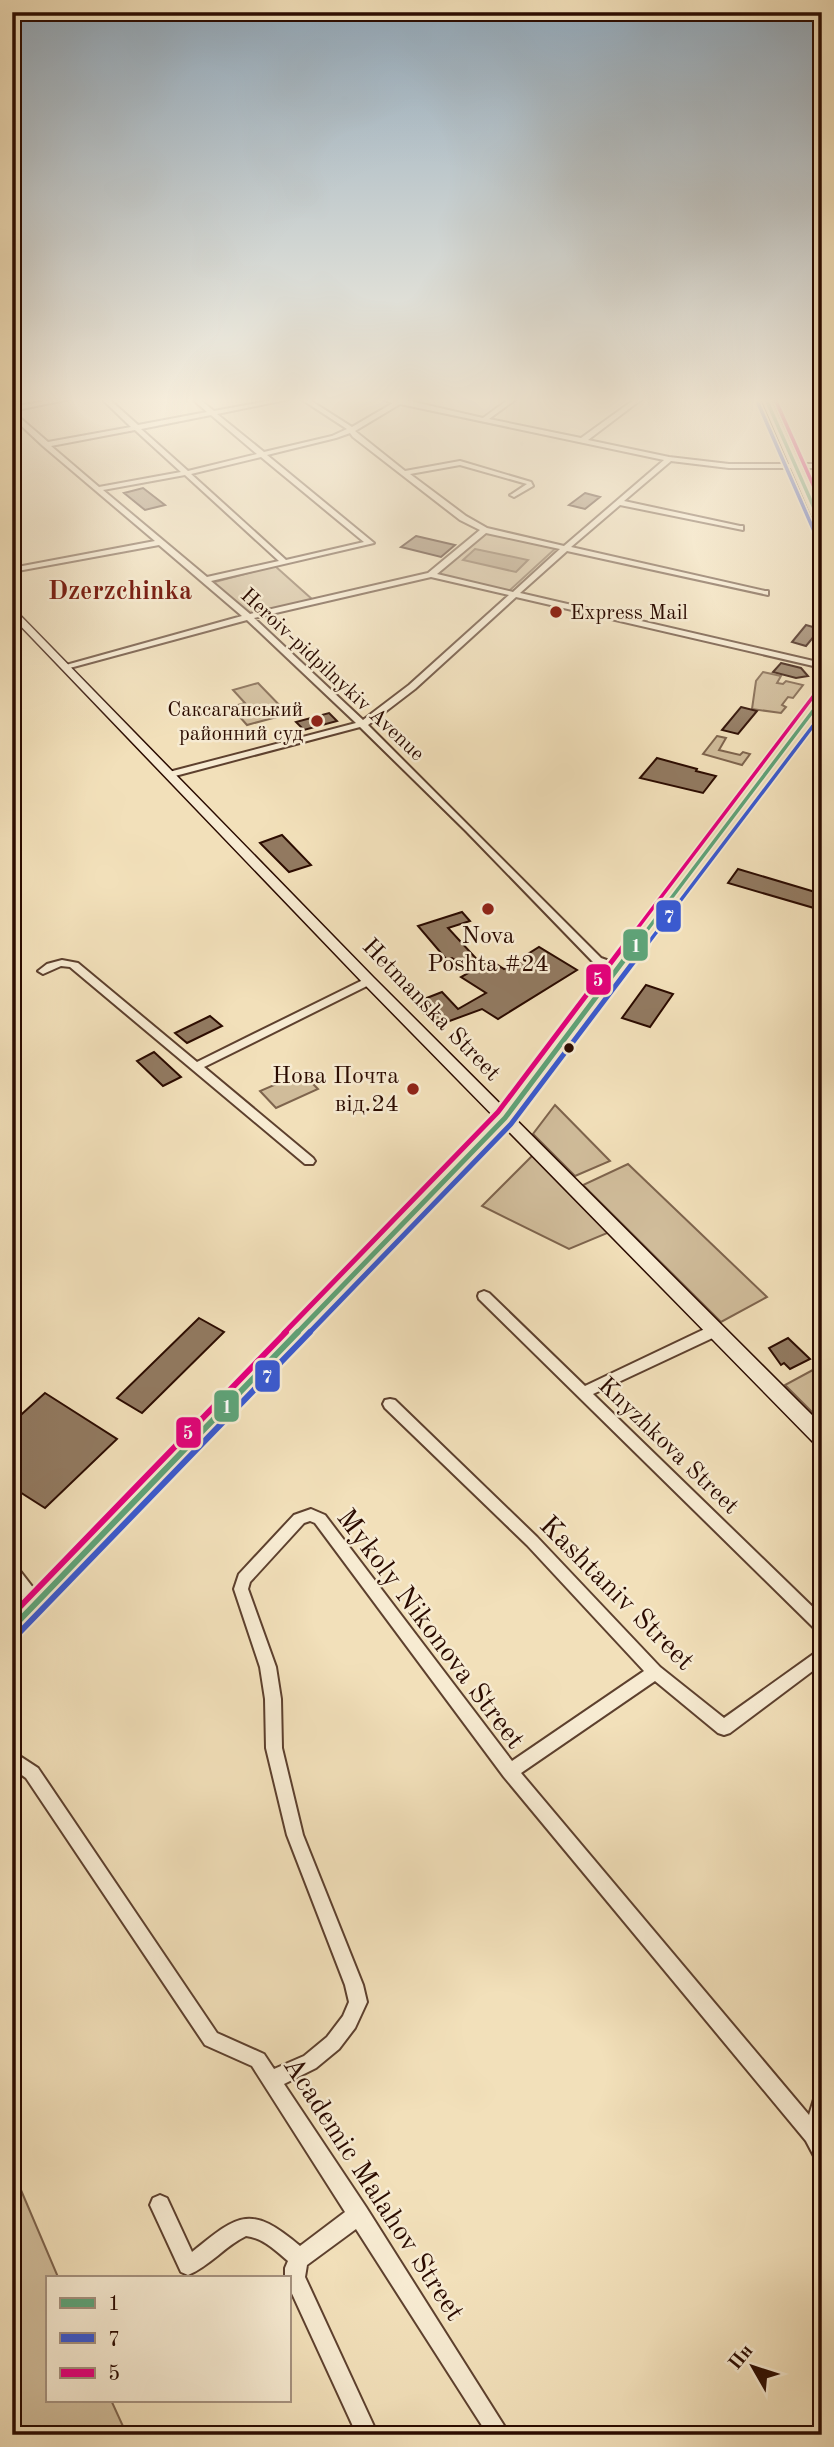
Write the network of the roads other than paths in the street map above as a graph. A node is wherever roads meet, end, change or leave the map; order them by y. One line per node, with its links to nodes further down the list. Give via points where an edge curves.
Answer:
1 (127, 513): 9 (street, Heroiv-pidpilnykiv Avenue)
2 (231, 513): 12 (street)
3 (334, 513): 10 (street)
4 (456, 513): 8 (street)
5 (605, 513): 11 (street)
6 (671, 513): 7 (street)
7 (740, 528)
8 (485, 530): 11 (street); 14 (street)
9 (161, 542): 13 (street); 15 (street, Heroiv-pidpilnykiv Avenue)
10 (370, 542): 12 (street)
11 (565, 548): 16 (street); 17 (street)
12 (284, 562): 15 (street)
13 (12, 570)
14 (431, 575): 17 (street); 19 (street)
15 (204, 580): 19 (street, Heroiv-pidpilnykiv Avenue)
16 (765, 593)
17 (517, 595): 20 (street); 23 (street)
18 (12, 610): 21 (street, Hetmanska Street)
19 (248, 617): 21 (street); 23 (street, Heroiv-pidpilnykiv Avenue)
20 (822, 666)
21 (69, 667): 24 (street, Hetmanska Street)
22 (822, 699): 25 (main road)
23 (365, 723): 24 (street); 25 (street, Heroiv-pidpilnykiv Avenue, via 597,960)
24 (172, 774): 27 (street, Hetmanska Street)
25 (619, 968): 29 (main road)
26 (43, 971): 28 (street, via 56,964 74,964)
27 (369, 981): 28 (street); 29 (street, Hetmanska Street)
28 (197, 1066): 30 (street)
29 (505, 1118): 32 (street, Hetmanska Street); 37 (main road)
30 (309, 1161)
31 (484, 1296): 33 (street, Knyzhkova Street)
32 (716, 1330): 33 (street); 35 (street, Hetmanska Street)
33 (583, 1393): 38 (street, Knyzhkova Street)
34 (390, 1405): 41 (street, Kashtaniv Street, via 532,1541)
35 (822, 1438)
36 (12, 1571): 37 (street)
37 (36, 1603): 39 (main road)
38 (822, 1626)
39 (12, 1628)
40 (822, 1655): 41 (street, Kashtaniv Street, via 724,1728)
41 (655, 1672): 43 (street)
42 (12, 1758): 44 (street, Academic Malahov Street, via 32,1773 211,2039 258,2060)
43 (510, 1772): 44 (street, Mykoly Nikonova Street, via 320,1519 311,1515 299,1519 244,1579 242,1589 268,1667 274,1748 295,1836 358,2002 333,2043 310,2062); 46 (street, Mykoly Nikonova Street)
44 (271, 2080): 48 (street, Academic Malahov Street)
45 (822, 2103): 46 (street)
46 (817, 2143)
47 (160, 2205): 49 (street, via 188,2265 250,2224)
48 (359, 2214): 49 (street); 51 (street, Academic Malahov Street)
49 (300, 2258): 50 (street, via 295,2278)
50 (368, 2435)
51 (500, 2435)

